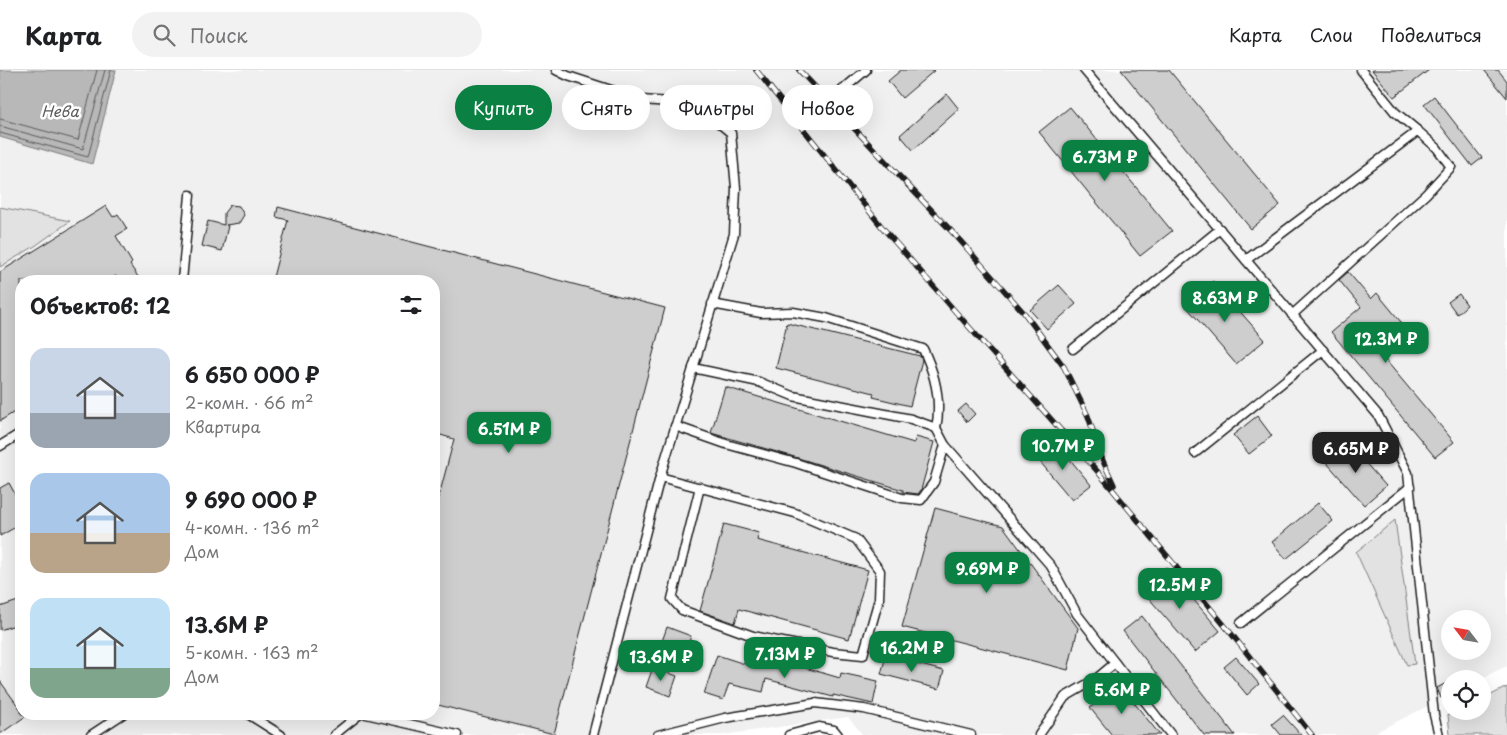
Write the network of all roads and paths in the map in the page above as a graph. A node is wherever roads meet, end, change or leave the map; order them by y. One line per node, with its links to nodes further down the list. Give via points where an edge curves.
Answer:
1 (556, 70): 11 (lane, via 642,100 696,104 731,133 736,188 734,234)
2 (866, 70): 5 (lane)
3 (1084, 70): 8 (lane)
4 (1361, 70): 6 (lane, via 1395,112)
5 (848, 85)
6 (1418, 131): 9 (lane); 12 (lane, via 1437,148 1451,167 1426,194)
7 (190, 195): 10 (lane)
8 (1220, 229): 9 (lane); 13 (lane)
9 (1246, 260): 12 (lane)
10 (183, 275)
11 (712, 304): 15 (lane); 17 (lane, via 761,313 793,312 818,317 924,348 937,389)
12 (1292, 315): 14 (lane)
13 (1073, 349)
14 (1323, 350): 21 (lane); 23 (lane, via 1378,415 1408,473)
15 (693, 368): 16 (lane); 17 (lane, via 759,382 793,396 910,419)
16 (675, 426): 19 (lane, via 902,498 922,500 934,482); 22 (lane)
17 (936, 428): 19 (lane)
18 (15, 437): 20 (lane)
19 (945, 445): 26 (lane, via 1051,566 1077,614)
20 (0, 446)
21 (1195, 453)
22 (660, 477): 24 (lane); 35 (lane)
23 (1410, 487): 25 (lane); 42 (lane, via 1434,714)
24 (700, 488): 24 (lane, via 795,513 856,539 880,571 879,599 863,656 752,636 682,610 672,599)
25 (1241, 623)
26 (1114, 663): 40 (lane, via 1096,679 1065,697); 41 (lane)
27 (114, 720): 31 (lane)
28 (257, 720): 32 (lane)
29 (353, 720): 33 (lane)
30 (392, 720): 34 (lane)
31 (91, 735)
32 (281, 735)
33 (334, 735)
34 (457, 735)
35 (593, 735)
36 (658, 735): 39 (lane, via 725,718 815,703 864,709)
37 (789, 735): 38 (lane, via 819,727 834,730)
38 (838, 735)
39 (971, 735)
40 (1039, 735)
41 (1172, 735)
42 (1439, 735)

